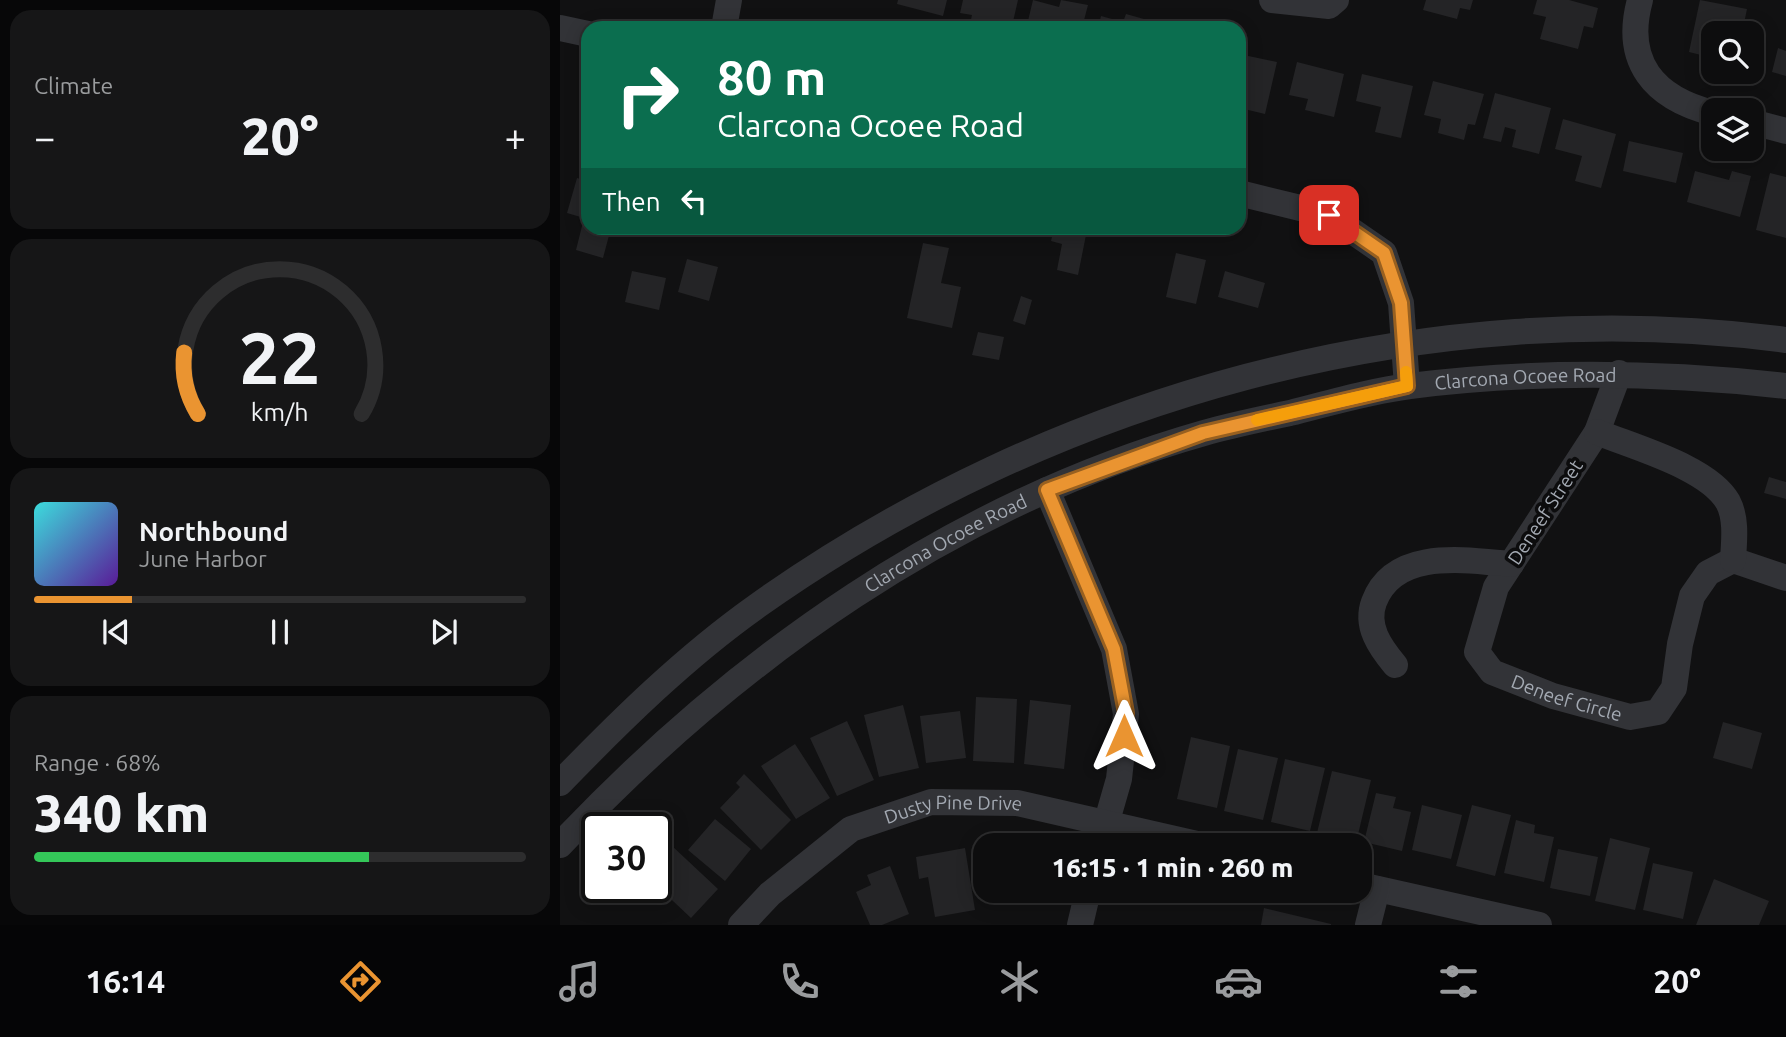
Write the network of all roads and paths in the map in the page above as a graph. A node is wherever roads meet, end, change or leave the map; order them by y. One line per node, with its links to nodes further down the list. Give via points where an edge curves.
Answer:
1 (729, 0): 5 (street)
2 (1272, 0): 3 (street, via 1329,6)
3 (1336, 0)
4 (1640, 0): 8 (street, via 1636,56 1656,85)
5 (725, 21)
6 (560, 27): 7 (street)
7 (581, 32)
8 (1701, 110)
9 (1764, 125): 10 (street)
10 (1786, 131)
11 (1246, 195): 13 (street, via 1329,215 1384,253 1401,303)
12 (1786, 340): 13 (street, via 1631,328 1504,333)
13 (1404, 345): 15 (street); 24 (street, via 1310,359 1138,409 991,468 887,523 755,607 635,706)
14 (1619, 373): 15 (street, Clarcona Ocoee Road, via 1509,376); 16 (street, Clarcona Ocoee Road); 17 (street, Deneef Street)
15 (1407, 386): 18 (street, Clarcona Ocoee Road, via 1203,433)
16 (1786, 386)
17 (1597, 432): 19 (street, via 1707,478 1728,502 1735,531); 20 (street, Deneef Street)
18 (1047, 490): 25 (street, via 1114,649 1126,713 1119,779); 26 (street, Clarcona Ocoee Road, via 841,601 695,713 611,790)
19 (1733, 560): 21 (street); 22 (street, Deneef Circle, via 1708,573 1692,596 1679,644 1674,688 1658,712 1630,717 1552,696 1492,672)
20 (1511, 564): 22 (street, Deneef Street, via 1496,587); 23 (street, via 1426,562 1397,571 1380,588 1370,612 1382,649)
21 (1786, 578)
22 (1477, 652)
23 (1395, 665)
24 (560, 783)
25 (1103, 833): 30 (street, Dusty Pine Drive, via 1017,803 931,802 851,830 771,894)
26 (560, 845)
27 (1372, 888): 33 (street)
28 (1085, 903): 31 (street)
29 (1368, 903): 32 (street)
30 (741, 925)
31 (1080, 925)
32 (1368, 925)
33 (1539, 925)

